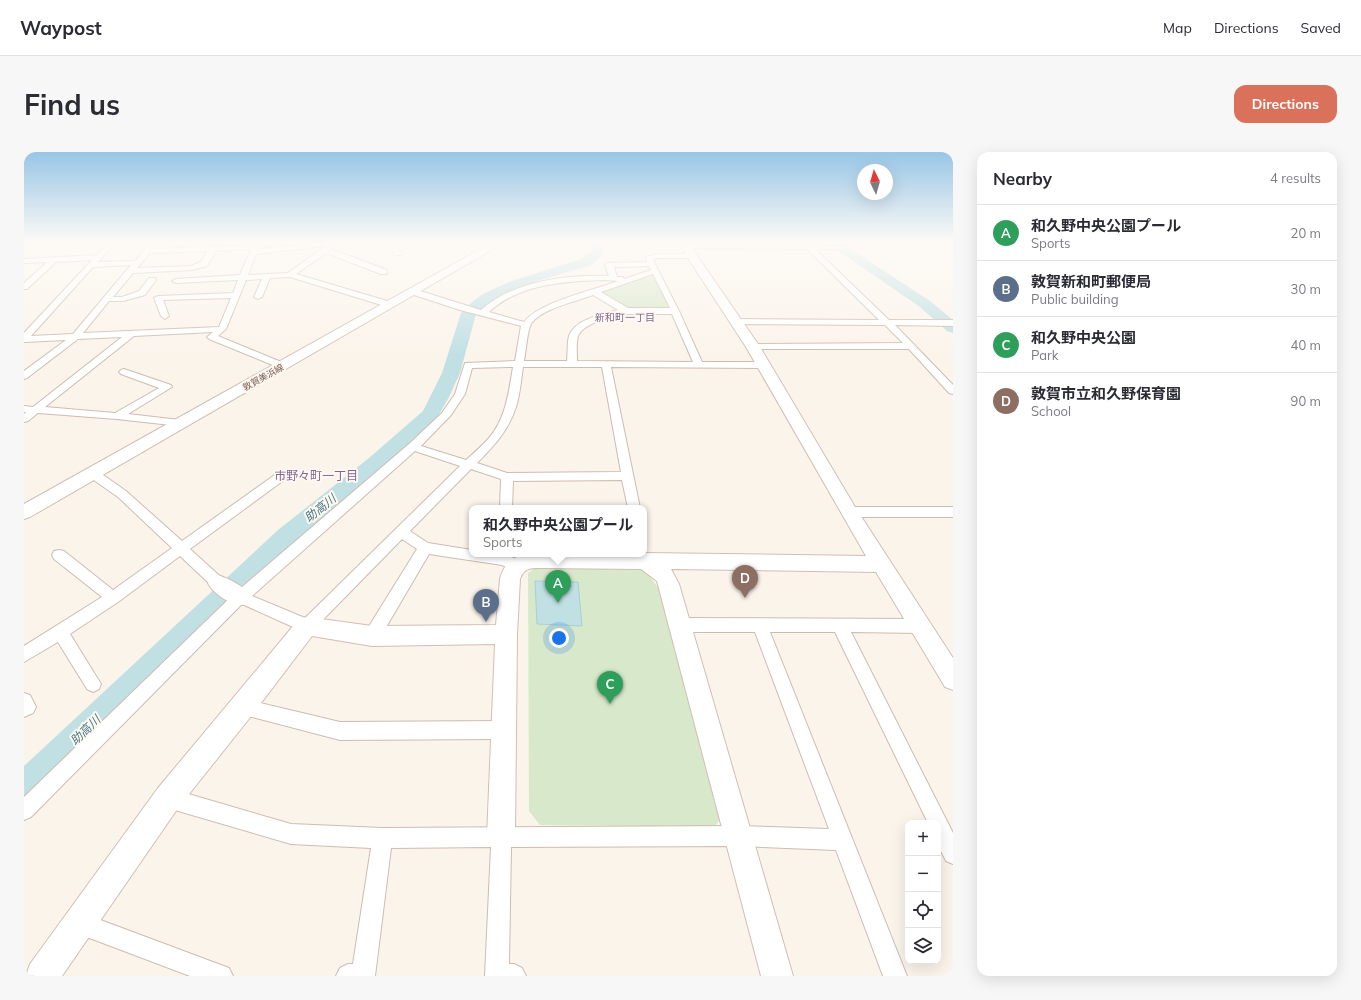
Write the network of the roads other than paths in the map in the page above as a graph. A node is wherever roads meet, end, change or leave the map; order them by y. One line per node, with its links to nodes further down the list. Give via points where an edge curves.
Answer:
1 (32, 279): 17 (street)
2 (78, 279): 35 (street)
3 (124, 279): 22 (street)
4 (211, 279): 16 (street)
5 (242, 279): 20 (street)
6 (266, 279): 21 (street)
7 (305, 279): 23 (street)
8 (436, 279): 18 (street, 敦賀美浜線)
9 (581, 279): 26 (street, via 531,287 497,300)
10 (624, 279): 15 (street)
11 (659, 279): 25 (street)
12 (708, 279): 28 (street)
13 (842, 279): 29 (street)
14 (152, 280): 22 (street, via 142,293 123,299)
15 (628, 280): 19 (street)
16 (176, 281)
17 (24, 287)
18 (414, 292): 23 (street, 敦賀美浜線); 26 (street)
19 (594, 292): 24 (street); 31 (street, via 548,308)
20 (236, 295): 27 (street, via 158,298); 32 (street)
21 (258, 297)
22 (108, 299): 34 (street)
23 (391, 305): 43 (street, 敦賀美浜線)
24 (626, 311): 25 (street); 39 (street, via 579,328 574,334)
25 (675, 311): 41 (street)
26 (483, 313): 31 (street)
27 (165, 316)
28 (736, 322): 29 (street); 37 (street)
29 (887, 323): 30 (street); 36 (street)
30 (953, 323)
31 (526, 325): 38 (street)
32 (222, 329): 33 (street); 43 (street, via 212,337)
33 (131, 334): 34 (street); 48 (street)
34 (75, 337): 35 (street); 45 (street)
35 (24, 339)
36 (911, 346): 37 (street); 46 (street)
37 (753, 347): 42 (street)
38 (520, 364): 39 (street); 52 (street, via 468,366 460,394 446,415); 53 (street, via 511,407 505,421 494,439)
39 (572, 364): 40 (street)
40 (606, 365): 41 (street); 55 (street)
41 (699, 365): 42 (street)
42 (763, 365): 61 (street)
43 (283, 366): 51 (street, 敦賀美浜線)
44 (124, 372): 49 (street, via 167,387)
45 (24, 376)
46 (953, 390)
47 (24, 409): 48 (street)
48 (36, 409): 49 (street); 50 (street)
49 (117, 416): 51 (street)
50 (24, 419)
51 (180, 423): 54 (street, 敦賀美浜線)
52 (414, 447): 53 (street); 73 (street)
53 (469, 466): 57 (street); 63 (street)
54 (92, 473): 60 (street, 敦賀美浜線); 65 (street, via 122,494)
55 (626, 476): 57 (street); 59 (street)
56 (280, 477): 65 (street)
57 (507, 477): 58 (street)
58 (506, 505)
59 (633, 505)
60 (24, 512)
61 (849, 512): 62 (street); 71 (street)
62 (953, 512)
63 (402, 532): 64 (street); 77 (street)
64 (425, 548): 66 (street); 82 (street)
65 (181, 549): 72 (street); 74 (street)
66 (469, 554)
67 (59, 555): 74 (street)
68 (487, 557): 70 (street)
69 (645, 558): 70 (street, via 522,562); 71 (street); 75 (street, via 664,575 669,584)
70 (508, 560): 81 (street, via 512,572)
71 (880, 564): 79 (street)
72 (218, 583): 73 (street)
73 (240, 597): 77 (street); 91 (street)
74 (113, 598): 80 (street)
75 (681, 625): 76 (street); 94 (street)
76 (760, 625): 78 (street); 97 (street)
77 (307, 626): 82 (street); 87 (street)
78 (840, 626): 79 (street); 92 (street)
79 (920, 626): 84 (street)
80 (61, 633): 83 (street); 85 (street)
81 (506, 634): 82 (street); 89 (street)
82 (372, 636)
83 (24, 655)
84 (953, 679)
85 (93, 684)
86 (24, 701): 88 (street, via 27,707)
87 (243, 707): 89 (street, via 340,731); 90 (street)
88 (24, 709)
89 (504, 730): 95 (street)
90 (168, 798): 96 (street, via 291,834); 99 (street)
91 (24, 810)
92 (937, 820)
93 (941, 829): 98 (street)
94 (739, 836): 95 (street); 97 (street); 106 (street)
95 (501, 837): 96 (street); 104 (street)
96 (382, 838): 103 (street)
97 (842, 840): 107 (street)
98 (953, 854)
99 (79, 923): 100 (street); 101 (street)
100 (42, 976)
101 (221, 976)
102 (348, 976): 103 (street)
103 (363, 976)
104 (497, 976): 105 (street)
105 (514, 976)
106 (777, 976)
107 (895, 976)

